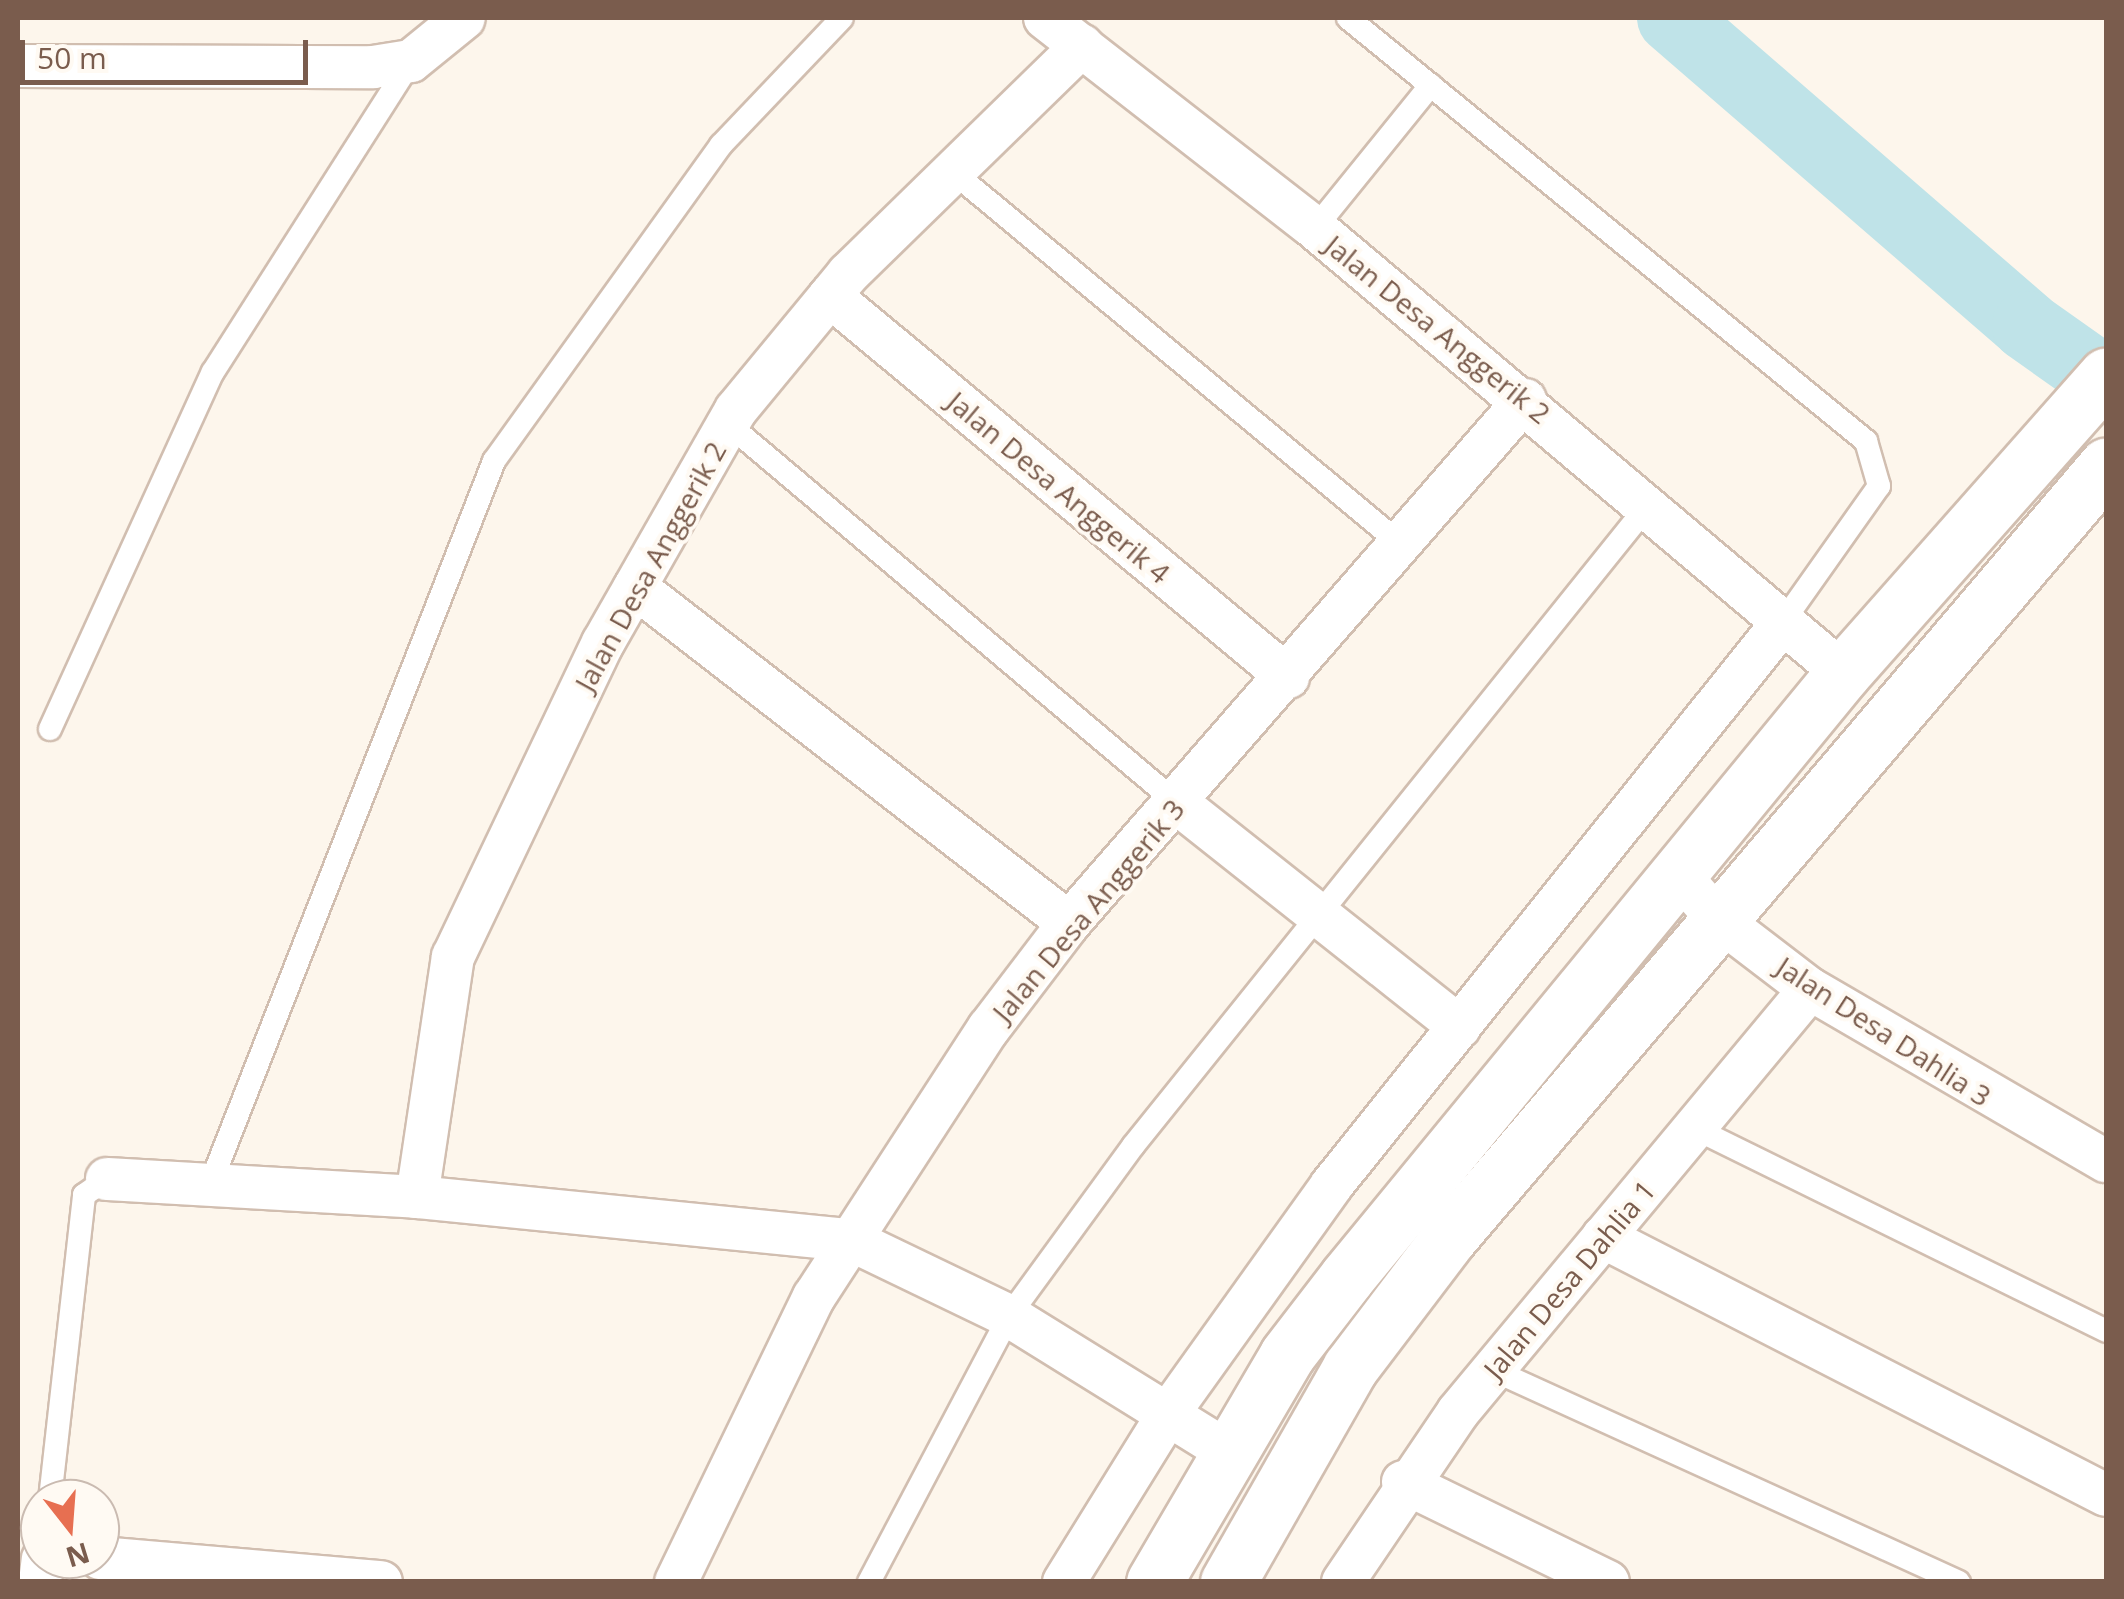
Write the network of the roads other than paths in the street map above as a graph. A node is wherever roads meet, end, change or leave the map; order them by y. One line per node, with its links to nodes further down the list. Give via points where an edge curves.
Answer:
1 (464, 18): 6 (street)
2 (842, 18): 33 (lane, via 721,145 494,460)
3 (1045, 18): 5 (street, Jalan Desa Anggerik 2)
4 (1348, 18): 8 (lane)
5 (1082, 46): 9 (street, Jalan Desa Anggerik 2); 10 (street, Jalan Desa Anggerik 2)
6 (411, 61): 7 (street); 22 (lane, via 213,372)
7 (18, 66)
8 (1431, 85): 10 (lane); 19 (lane, via 1866,441 1879,486)
9 (954, 172): 11 (street, Jalan Desa Anggerik 2); 17 (lane)
10 (1315, 228): 13 (street, Jalan Desa Anggerik 2)
11 (830, 296): 14 (street, Jalan Desa Anggerik 2); 21 (street, Jalan Desa Anggerik 4)
12 (2106, 376): 20 (street)
13 (1525, 400): 16 (street, Jalan Desa Anggerik 2); 17 (street, Jalan Desa Anggerik 3)
14 (728, 424): 18 (street, Jalan Desa Anggerik 2); 23 (lane)
15 (2106, 466): 20 (street, via 1894,675 1878,683); 26 (street)
16 (1648, 504): 19 (street, Jalan Desa Anggerik 2); 25 (lane)
17 (1402, 545): 21 (street, Jalan Desa Anggerik 3)
18 (635, 587): 27 (street); 34 (street, Jalan Desa Anggerik 2, via 453,958)
19 (1780, 626): 20 (street, Jalan Desa Anggerik 2); 29 (street)
20 (1843, 673): 24 (street)
21 (1288, 677): 23 (street, Jalan Desa Anggerik 3)
22 (50, 730)
23 (1176, 802): 25 (street); 27 (street, Jalan Desa Anggerik 3)
24 (1679, 875): 26 (street, Jalan Desa Dahlia 3); 41 (street, via 1347,1277)
25 (1317, 913): 29 (street); 37 (lane)
26 (1718, 918): 28 (street, Jalan Desa Dahlia 3); 51 (street, via 1350,1368)
27 (1069, 923): 36 (street, Jalan Desa Anggerik 3)
28 (1810, 989): 30 (street, Jalan Desa Dahlia 1); 31 (street, Jalan Desa Dahlia 3)
29 (1460, 1026): 40 (street, via 1330,1186)
30 (1696, 1129): 35 (street, Jalan Desa Dahlia 1); 38 (lane)
31 (2106, 1161)
32 (107, 1179): 33 (street); 42 (lane, via 84,1196)
33 (210, 1186): 34 (street)
34 (417, 1197): 36 (street)
35 (1603, 1236): 39 (street, Jalan Desa Dahlia 1); 44 (street)
36 (851, 1240): 37 (street); 47 (street, Jalan Desa Anggerik 3)
37 (1009, 1316): 40 (street); 48 (lane)
38 (2106, 1331)
39 (1492, 1370): 43 (street, Jalan Desa Dahlia 1); 54 (lane)
40 (1168, 1414): 41 (street); 49 (street)
41 (1228, 1451): 50 (street)
42 (52, 1479)
43 (1403, 1482): 52 (street, Jalan Desa Dahlia 1); 53 (street)
44 (2106, 1495)
45 (120, 1560): 46 (street)
46 (380, 1582)
47 (676, 1582)
48 (870, 1582)
49 (1064, 1582)
50 (1154, 1582)
51 (1228, 1582)
52 (1343, 1582)
53 (1608, 1582)
54 (1959, 1582)

